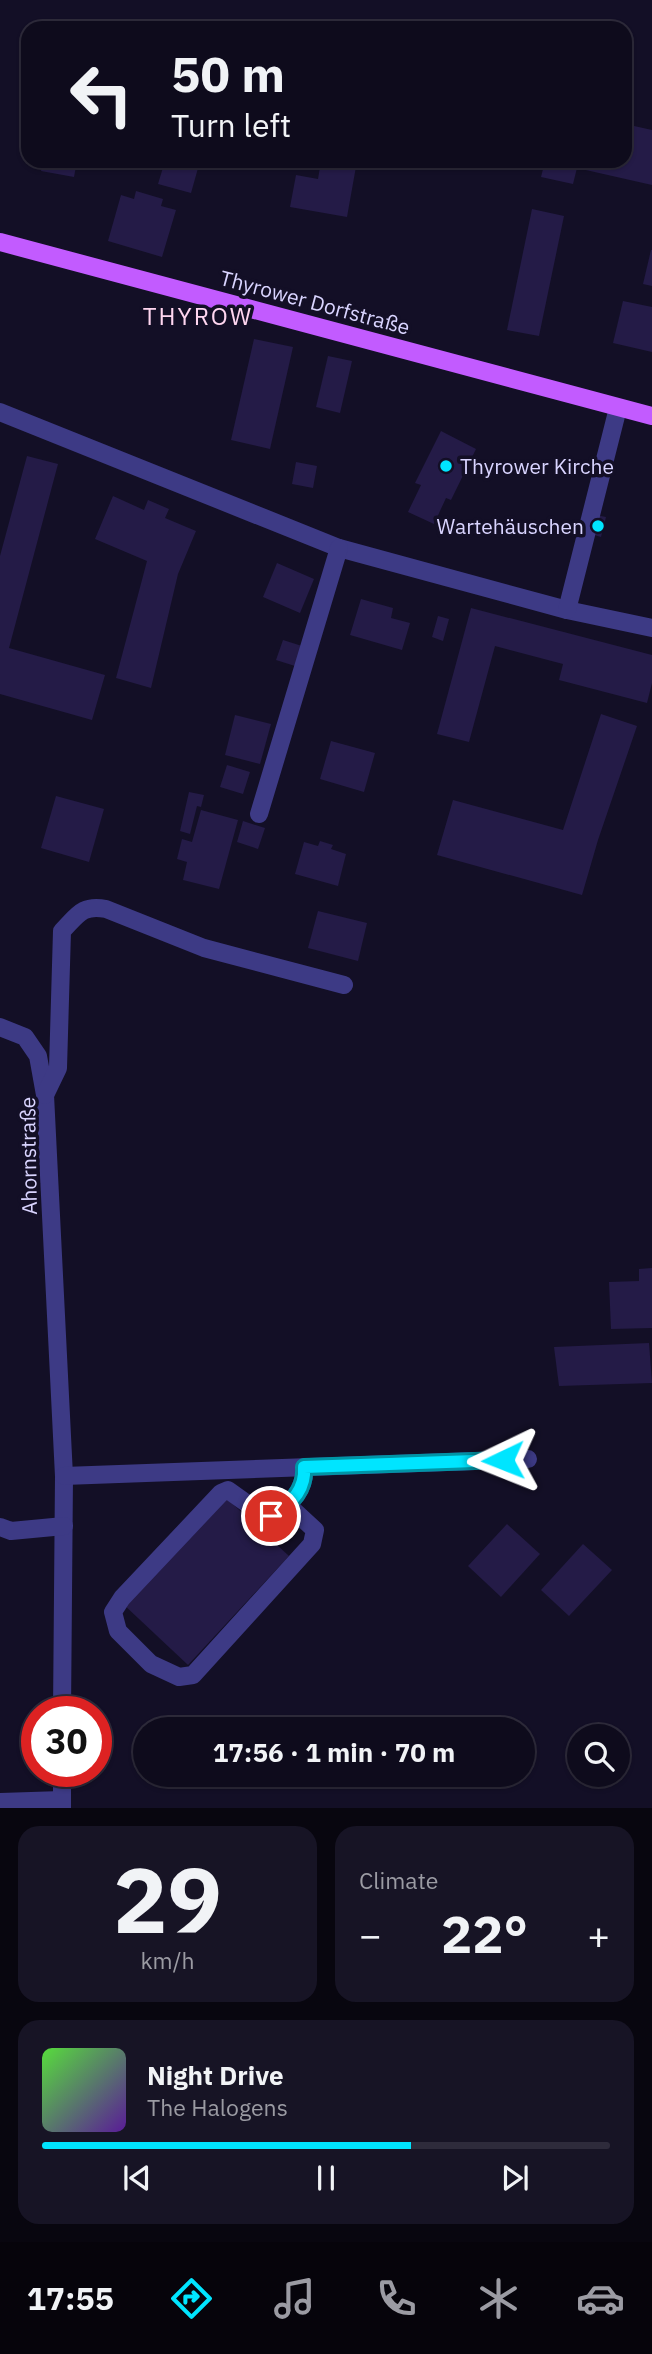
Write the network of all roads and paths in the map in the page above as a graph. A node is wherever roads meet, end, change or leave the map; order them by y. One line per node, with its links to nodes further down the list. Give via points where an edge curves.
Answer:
1 (0, 242): 2 (main road, Thyrower Dorfstraße)
2 (618, 408): 4 (main road, Thyrower Dorfstraße); 6 (street)
3 (0, 412): 5 (street)
4 (652, 416)
5 (339, 548): 6 (street); 8 (street)
6 (567, 610): 7 (street)
7 (652, 628)
8 (259, 814)
9 (344, 985): 11 (street, Ahornstraße, via 204,948 106,909 93,906 82,910 62,932 59,1059)
10 (0, 1027): 11 (street, via 25,1037 38,1056)
11 (45, 1095): 14 (street, Ahornstraße)
12 (528, 1460): 13 (street)
13 (304, 1467): 14 (street); 15 (street, via 301,1487)
14 (64, 1476): 16 (street, Ahornstraße)
15 (289, 1506): 15 (street, via 271,1516 228,1490 221,1493 122,1598 113,1612 118,1631 151,1664 179,1677 193,1675 312,1544 315,1530)
16 (64, 1526): 17 (street, via 11,1531); 18 (street, Ahornstraße)
17 (0, 1527)
18 (62, 1696)
19 (0, 1802): 20 (street)
20 (62, 1804)

